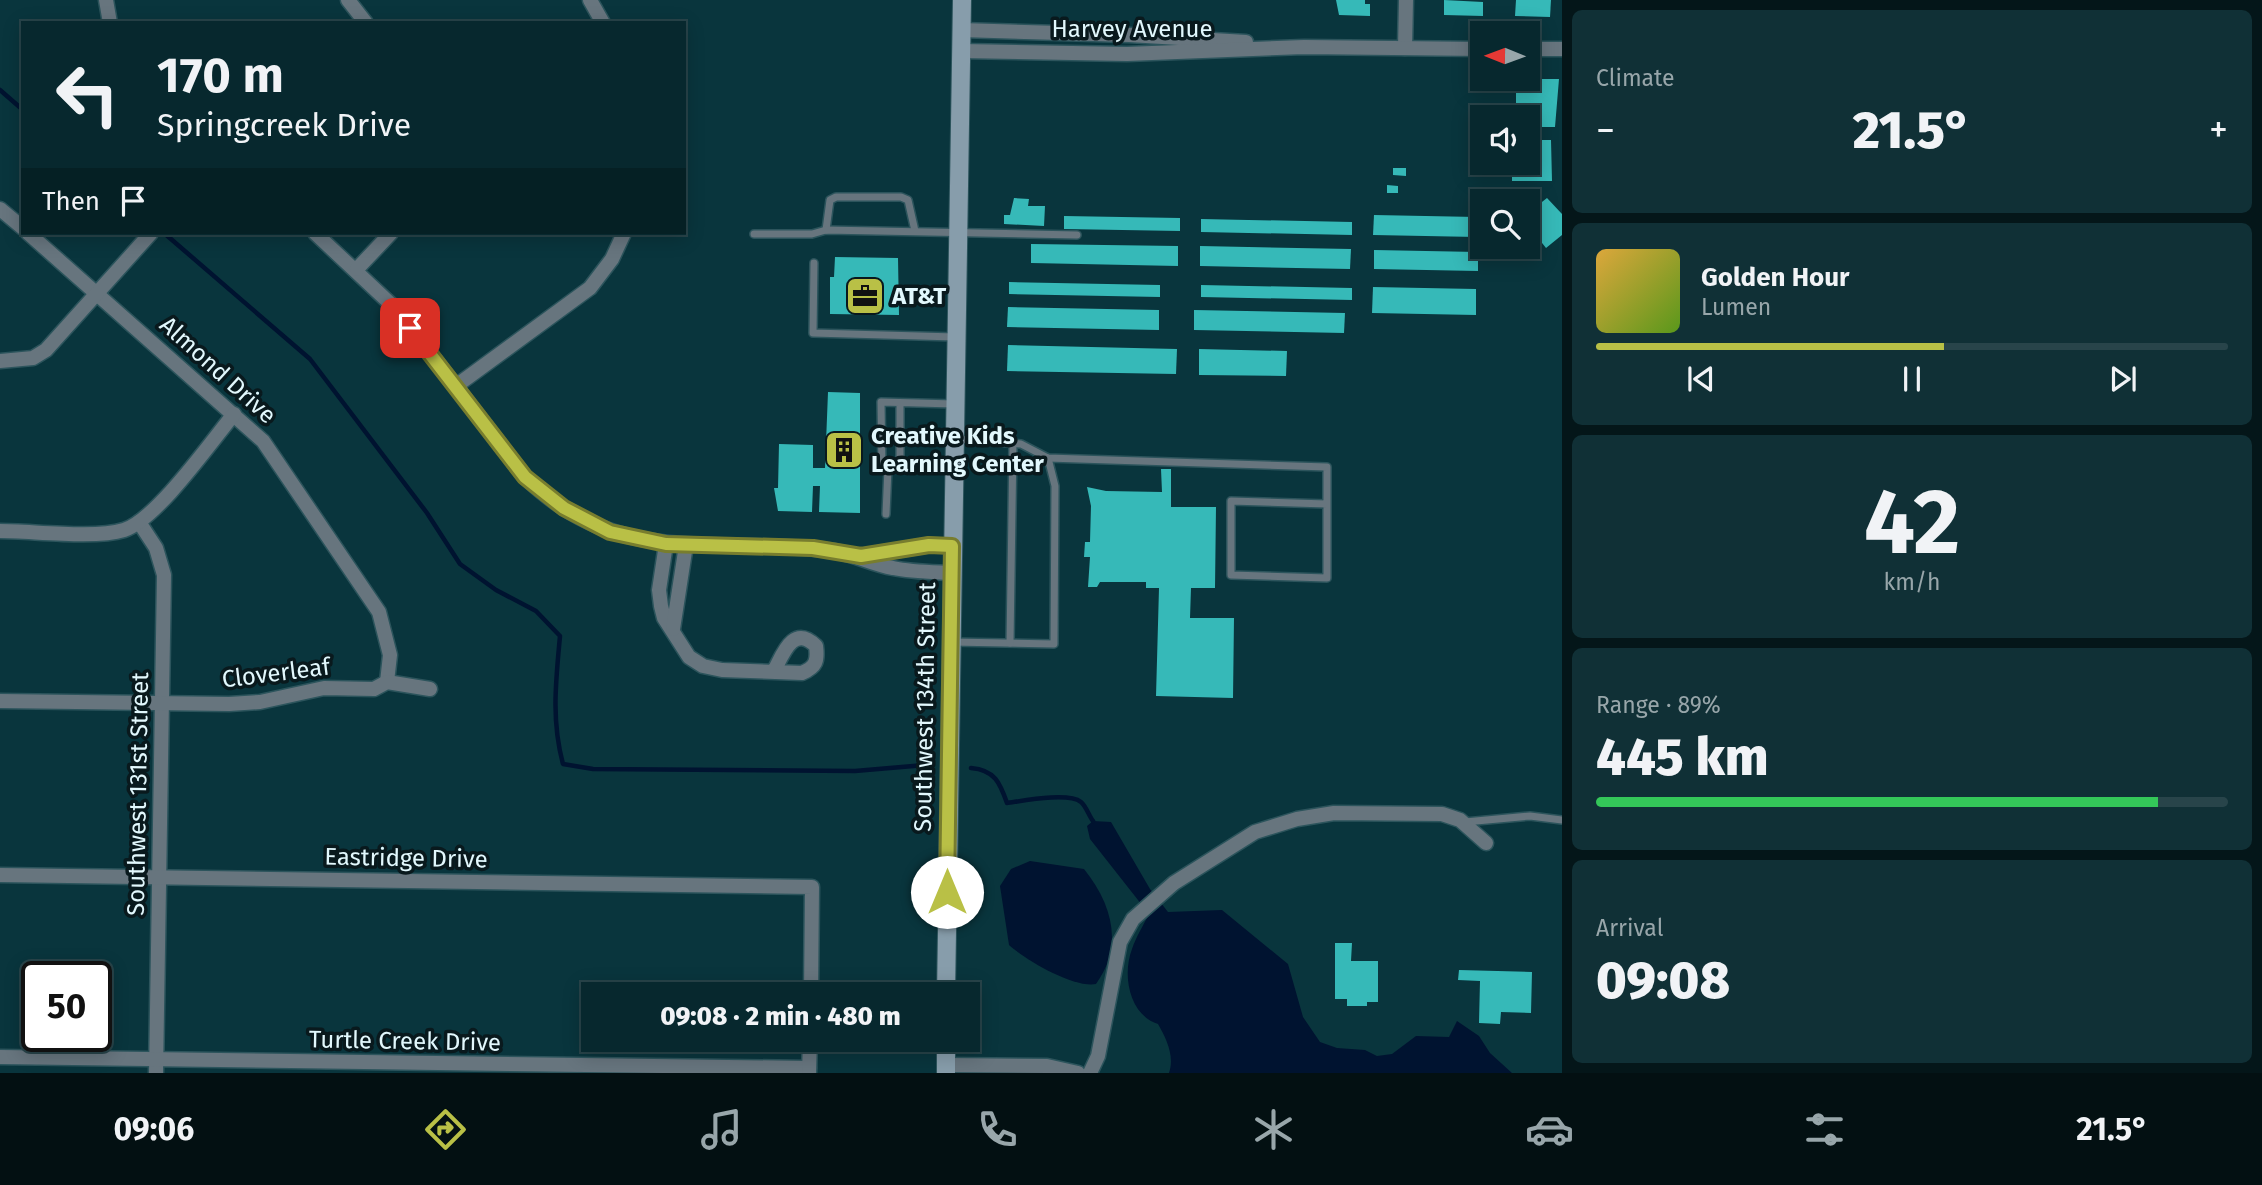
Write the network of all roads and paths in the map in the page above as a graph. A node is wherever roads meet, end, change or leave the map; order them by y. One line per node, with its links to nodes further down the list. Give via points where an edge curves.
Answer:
1 (106, 0): 6 (street)
2 (348, 0): 7 (street)
3 (590, 0): 8 (street)
4 (962, 0): 9 (main road, Southwest 134th Street)
5 (1406, 0): 11 (street)
6 (110, 21)
7 (364, 21)
8 (602, 21)
9 (961, 30): 10 (street, Harvey Avenue, via 1185,37); 15 (main road, Southwest 134th Street)
10 (1304, 47): 11 (street, Harvey Avenue); 15 (street, Harvey Avenue, via 1127,54)
11 (1405, 48): 12 (street, Harvey Avenue)
12 (1470, 49)
13 (1540, 49): 14 (street)
14 (1562, 49)
15 (961, 51): 20 (main road, Southwest 134th Street)
16 (0, 208): 17 (street)
17 (21, 226)
18 (826, 230): 19 (lane); 19 (lane, via 830,201 836,197 901,197 911,206); 21 (lane)
19 (915, 231): 20 (lane)
20 (957, 232): 27 (lane); 31 (main road, Southwest 134th Street)
21 (754, 234)
22 (30, 235): 30 (street, Almond Drive)
23 (149, 235): 30 (street)
24 (317, 235): 29 (street)
25 (389, 235): 29 (street)
26 (623, 235): 33 (street, via 590,288)
27 (1077, 235)
28 (814, 263): 31 (lane, via 813,333)
29 (357, 269): 33 (street, via 396,309)
30 (99, 294): 32 (street, via 46,350 33,358); 36 (street, Almond Drive)
31 (956, 337): 35 (main road, Southwest 134th Street)
32 (0, 361)
33 (456, 386): 45 (street, via 500,448 540,492 610,532)
34 (900, 402): 35 (lane); 40 (lane, via 900,465); 40 (lane, via 880,403 880,465)
35 (954, 404): 37 (main road, Southwest 134th Street)
36 (234, 414): 43 (street); 54 (street, Almond Drive, via 263,441 379,612 390,655)
37 (954, 439): 38 (lane); 47 (main road, Southwest 134th Street)
38 (1013, 444): 39 (lane); 52 (lane)
39 (1048, 458): 41 (lane, via 1326,467); 52 (lane, via 1055,486 1054,644)
40 (888, 468): 42 (lane)
41 (1327, 504): 41 (lane, via 1327,578 1231,575 1231,501)
42 (886, 514)
43 (139, 522): 44 (street, via 111,531); 57 (street, Southwest 131st Street, via 156,548 164,575)
44 (0, 531)
45 (666, 544): 46 (street); 50 (street, via 659,590 664,618)
46 (686, 545): 48 (street, via 813,548); 50 (street)
47 (952, 546): 48 (street, via 929,545); 49 (main road, Southwest 134th Street)
48 (861, 556): 49 (street, via 891,568)
49 (952, 573): 51 (main road, Southwest 134th Street)
50 (673, 629): 53 (street, via 689,657 702,666)
51 (951, 642): 52 (lane); 64 (main road, Southwest 134th Street)
52 (1010, 643)
53 (774, 671)
54 (387, 682): 55 (street, Cloverleaf); 57 (street, Cloverleaf, via 374,689 307,690 247,704)
55 (430, 689)
56 (0, 701): 57 (street, Cloverleaf)
57 (163, 703): 62 (street, Southwest 131st Street)
58 (1562, 820): 59 (lane, via 1530,816)
59 (1463, 822): 60 (street); 71 (street, via 1442,814 1334,813 1297,819 1255,832 1159,894 1142,909 1120,942 1098,1056)
60 (1486, 843)
61 (0, 875): 62 (street, Eastridge Drive)
62 (159, 877): 63 (street, Eastridge Drive, via 812,887); 67 (street, Southwest 131st Street)
63 (811, 982)
64 (946, 982)
65 (810, 1052): 69 (street)
66 (0, 1057): 67 (street, Turtle Creek Drive)
67 (156, 1066): 69 (street, Turtle Creek Drive)
68 (946, 1069): 70 (street, via 1047,1066)
69 (809, 1071)
70 (1077, 1073)
71 (1090, 1073)

